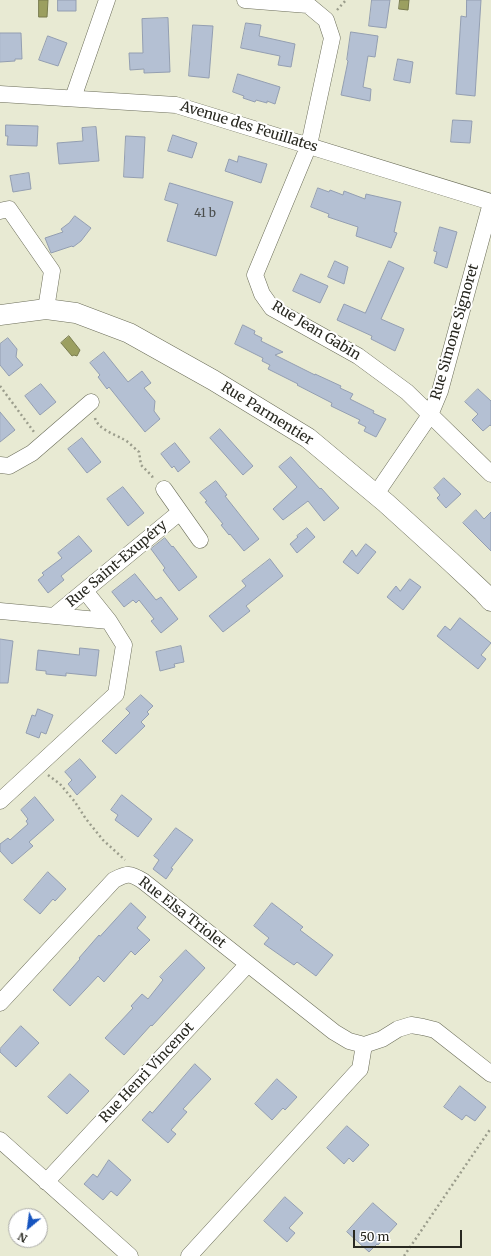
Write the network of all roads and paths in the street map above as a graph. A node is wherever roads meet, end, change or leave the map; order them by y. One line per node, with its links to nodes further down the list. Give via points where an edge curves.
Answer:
1 (107, 0): 4 (street)
2 (245, 0): 5 (street, Rue Jean Gabin, via 308,6 326,20 332,38)
3 (0, 94): 4 (street, Avenue des Feuillates)
4 (73, 98): 5 (street, Avenue des Feuillates, via 176,105)
5 (309, 145): 6 (street, Avenue des Feuillates); 12 (street, Rue Jean Gabin, via 255,275 262,294 272,308 358,356 407,392)
6 (491, 202): 12 (street, Rue Simone Signoret, via 440,392)
7 (0, 211): 8 (street, via 9,209 52,271)
8 (46, 308): 9 (street, Rue Parmentier); 17 (street, Rue Parmentier, via 76,313 129,333 213,380 308,438)
9 (0, 315)
10 (0, 386): 13 (path)
11 (91, 402): 13 (street); 16 (path, via 96,421 139,452 141,465 152,476 155,493)
12 (430, 415): 15 (street, Rue Jean Gabin); 17 (street, Rue Simone Signoret)
13 (43, 443): 14 (street, via 32,453 9,466)
14 (0, 465)
15 (491, 474)
16 (164, 488): 18 (street, Rue Saint-Exupéry)
17 (376, 494): 21 (street, Rue Parmentier)
18 (180, 512): 19 (street, Rue Saint-Exupéry); 20 (street, Rue Saint-Exupéry)
19 (200, 540)
20 (85, 591): 23 (street, Rue Saint-Exupéry); 24 (street)
21 (491, 601)
22 (0, 611): 23 (street)
23 (54, 616): 24 (street)
24 (109, 621): 25 (street, via 124,645 116,694)
25 (36, 767): 26 (street); 27 (path, via 60,784 102,840)
26 (0, 801)
27 (128, 868): 28 (street, Rue Elsa Triolet, via 133,875); 29 (street, Rue Elsa Triolet)
28 (248, 964): 30 (street, Rue Elsa Triolet, via 334,1032 349,1041); 34 (street, Rue Henri Vincenot)
29 (0, 1003)
30 (364, 1045): 31 (street, via 382,1039 398,1029 423,1026 436,1030); 36 (street, via 360,1069)
31 (491, 1074)
32 (491, 1128): 37 (path)
33 (0, 1140): 34 (street)
34 (46, 1182): 35 (street)
35 (130, 1256)
36 (189, 1256)
37 (404, 1256)

